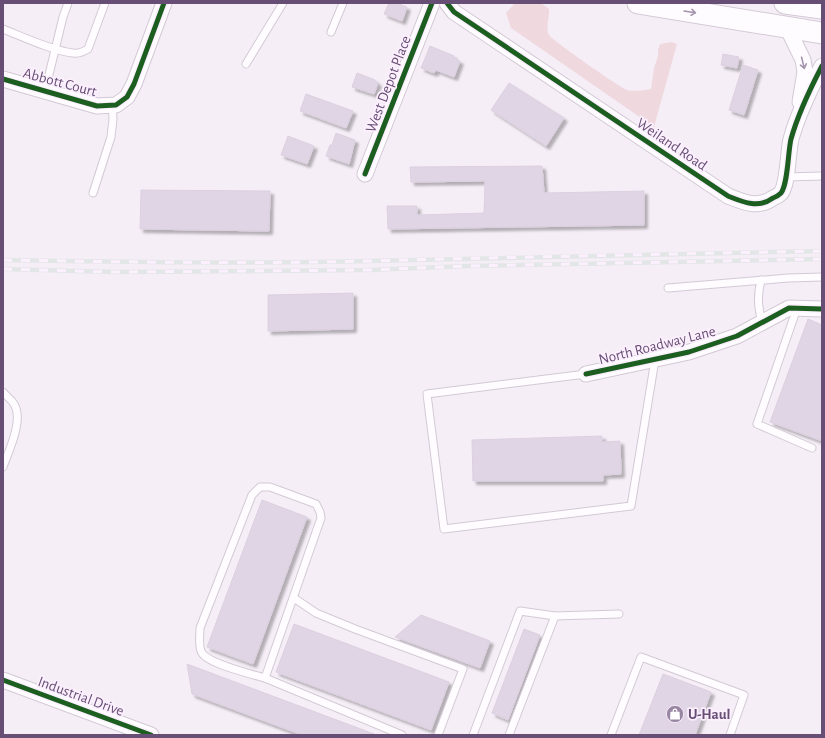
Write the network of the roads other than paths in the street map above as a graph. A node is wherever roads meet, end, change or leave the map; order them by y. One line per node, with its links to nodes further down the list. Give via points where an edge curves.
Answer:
1 (68, 3): 14 (lane)
2 (105, 3): 14 (lane, via 88,49 73,54)
3 (164, 3): 19 (street, Abbott Court, via 134,84 127,97)
4 (283, 3): 15 (lane)
5 (343, 3): 13 (lane)
6 (432, 3): 21 (street, West Depot Place)
7 (447, 3): 23 (street, Weiland Road, via 454,12 728,196 744,203 760,204 781,192)
8 (638, 3): 11 (main road, one-way to 11)
9 (785, 3): 10 (main road)
10 (818, 17): 11 (main road)
11 (787, 28): 20 (street, Weiland Road, one-way to 20, via 803,60 805,72)
12 (3, 30): 14 (lane)
13 (330, 32)
14 (55, 48): 18 (lane)
15 (246, 64)
16 (822, 66): 20 (street, Weiland Road)
17 (3, 79): 18 (street, Abbott Court)
18 (45, 91): 19 (street, Abbott Court, via 97,106)
19 (112, 105): 24 (lane, via 111,137)
20 (796, 124): 23 (street, Weiland Road)
21 (365, 174)
22 (822, 176): 23 (lane)
23 (786, 177)
24 (93, 194)
25 (822, 277): 26 (lane)
26 (762, 280): 27 (lane); 30 (lane, via 758,303)
27 (668, 288)
28 (797, 308): 29 (street, North Roadway Lane); 30 (street, North Roadway Lane, via 789,308); 34 (lane, via 757,424)
29 (822, 309)
30 (762, 323): 31 (street, North Roadway Lane, via 737,336 690,352)
31 (655, 360): 32 (street, North Roadway Lane); 32 (lane, via 631,506 444,529 427,394)
32 (586, 374)
33 (3, 392): 35 (lane, via 14,404 18,417 14,438)
34 (812, 448)
35 (3, 467)
36 (294, 598): 39 (lane); 39 (lane, via 321,518 320,512 316,504 270,487 260,487 252,495 200,628 200,642 202,652 210,660); 43 (lane, via 322,616 463,669)
37 (619, 614): 38 (lane)
38 (555, 616): 44 (lane, via 520,611); 45 (lane)
39 (265, 678): 42 (lane)
40 (3, 680): 41 (street, Industrial Drive)
41 (151, 735)
42 (402, 735)
43 (438, 735)
44 (473, 735)
45 (509, 735)
46 (611, 735): 47 (lane, via 641,657 744,695)
47 (730, 735)

